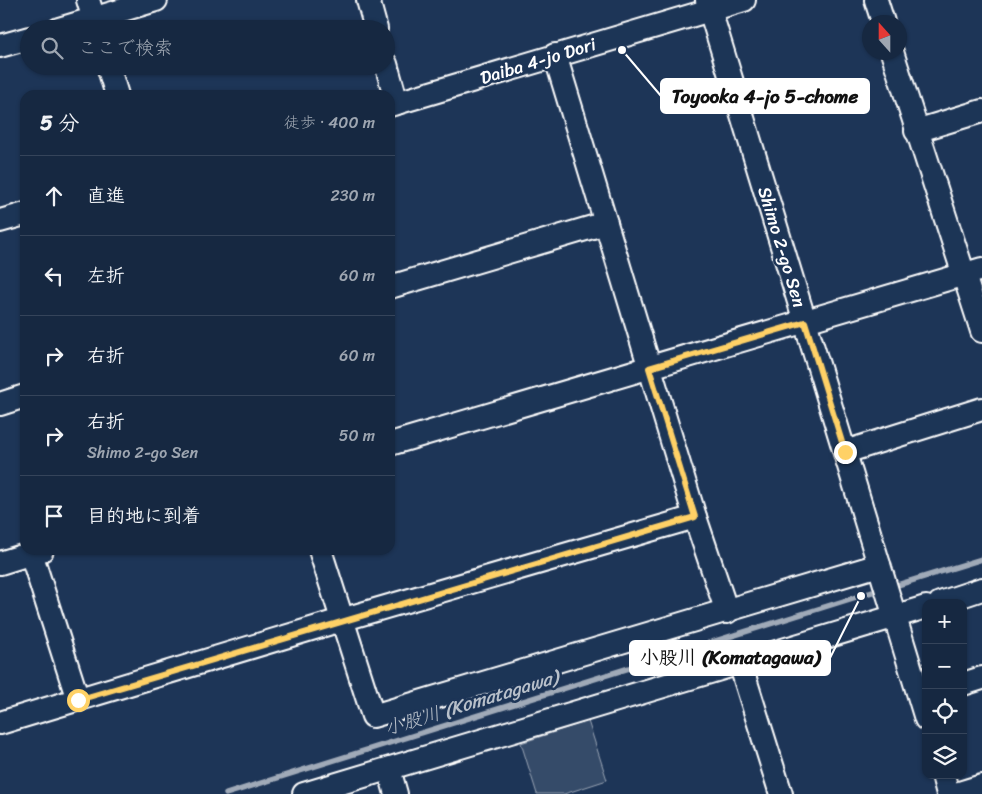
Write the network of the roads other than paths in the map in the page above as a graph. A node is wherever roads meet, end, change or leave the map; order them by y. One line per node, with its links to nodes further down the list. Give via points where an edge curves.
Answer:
1 (156, 0): 7 (street)
2 (368, 0): 8 (street)
3 (744, 0): 5 (street, Daiba 4-jo Dori)
4 (876, 0): 6 (street)
5 (708, 5): 11 (street, Daiba 4-jo Dori); 25 (street, Shimo 2-go Sen)
6 (881, 15)
7 (93, 16)
8 (374, 20)
9 (20, 40): 10 (street)
10 (0, 46)
11 (555, 55): 17 (street, Daiba 4-jo Dori); 22 (street)
12 (894, 60): 19 (street)
13 (111, 75): 15 (street)
14 (388, 75): 16 (street)
15 (115, 90)
16 (391, 90)
17 (395, 104)
18 (982, 111): 19 (street)
19 (916, 131): 23 (street)
20 (20, 215): 21 (street)
21 (0, 221)
22 (606, 223): 24 (street); 27 (street)
23 (972, 272): 25 (street); 26 (street)
24 (395, 286)
25 (805, 322): 27 (street); 32 (street, Shimo 2-go Sen)
26 (982, 331)
27 (649, 368): 31 (street); 33 (street)
28 (20, 398): 29 (street)
29 (0, 404)
30 (982, 408): 32 (street)
31 (395, 443)
32 (845, 452): 38 (street, Shimo 2-go Sen)
33 (695, 517): 43 (street); 44 (street)
34 (27, 555): 37 (street)
35 (38, 555): 49 (street)
36 (322, 555): 44 (street)
37 (0, 563)
38 (881, 572): 42 (street, Shimo 2-go Sen); 43 (street)
39 (982, 589): 40 (street)
40 (952, 599)
41 (922, 607): 42 (street)
42 (893, 610): 45 (street); 48 (street)
43 (726, 612): 44 (street, via 373,716)
44 (341, 620): 49 (street)
45 (740, 662): 51 (street); 56 (street)
46 (982, 678): 47 (street)
47 (967, 683)
48 (922, 696)
49 (78, 700): 50 (street)
50 (0, 723)
51 (389, 769): 54 (street); 55 (street)
52 (944, 779): 57 (street)
53 (982, 786): 58 (street)
54 (304, 794)
55 (396, 794)
56 (781, 794)
57 (948, 794)
58 (956, 794)

